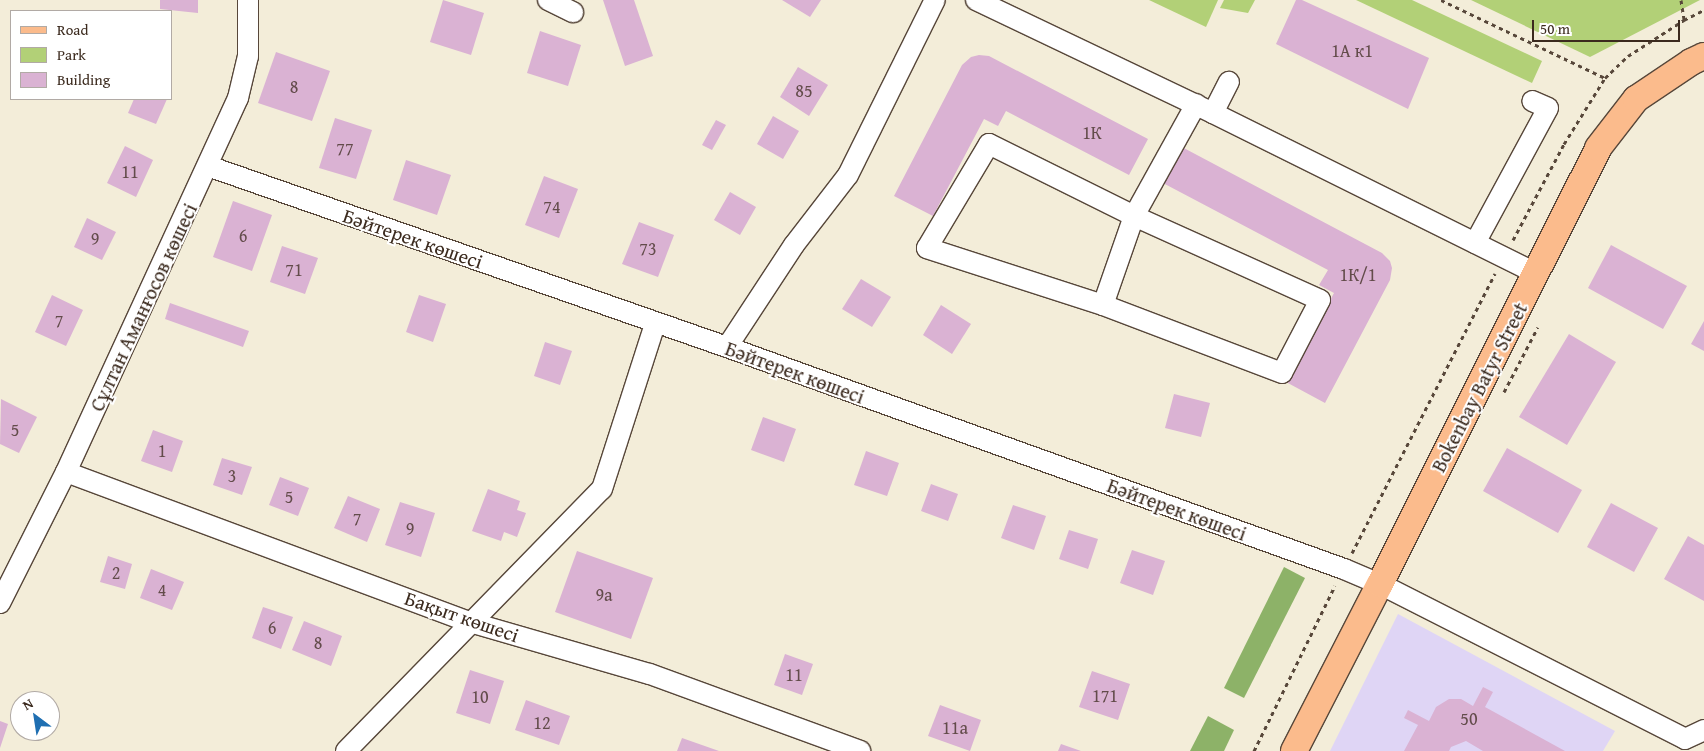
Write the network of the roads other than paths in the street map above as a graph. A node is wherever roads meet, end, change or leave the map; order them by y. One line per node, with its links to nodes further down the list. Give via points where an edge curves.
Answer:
1 (248, 0): 10 (street, Сұлтан Аманғосов көшесі, via 248,56 238,98)
2 (548, 0): 5 (street)
3 (935, 0): 16 (street, via 848,175 794,245)
4 (976, 0): 9 (street)
5 (573, 12)
6 (1704, 56): 13 (main road, Bokenbay Batyr Street, via 1636,99 1598,148)
7 (1229, 82): 9 (street)
8 (1532, 101): 12 (street, via 1548,108)
9 (1204, 108): 11 (street); 12 (street)
10 (208, 166): 15 (street, Бәйтерек көшесі); 17 (street, Сұлтан Аманғосов көшесі)
11 (1134, 216): 14 (street); 14 (street, via 989,144 927,248); 14 (street, via 1320,300 1282,373)
12 (1475, 243): 13 (street)
13 (1536, 273): 18 (main road, Bokenbay Batyr Street)
14 (1103, 305)
15 (656, 324): 16 (street, Бәйтерек көшесі); 20 (street, via 602,489)
16 (727, 347): 18 (street, Бәйтерек көшесі)
17 (66, 472): 19 (street, Сұлтан Аманғосов көшесі); 20 (street, Бақыт көшесі)
18 (1380, 584): 22 (street, Бәйтерек көшесі); 25 (main road, Bokenbay Batyr Street)
19 (0, 603)
20 (473, 623): 23 (street); 24 (street, Бақыт көшесі, via 650,674)
21 (1704, 730): 22 (street)
22 (1690, 745)
23 (346, 751)
24 (860, 751)
25 (1294, 751)

